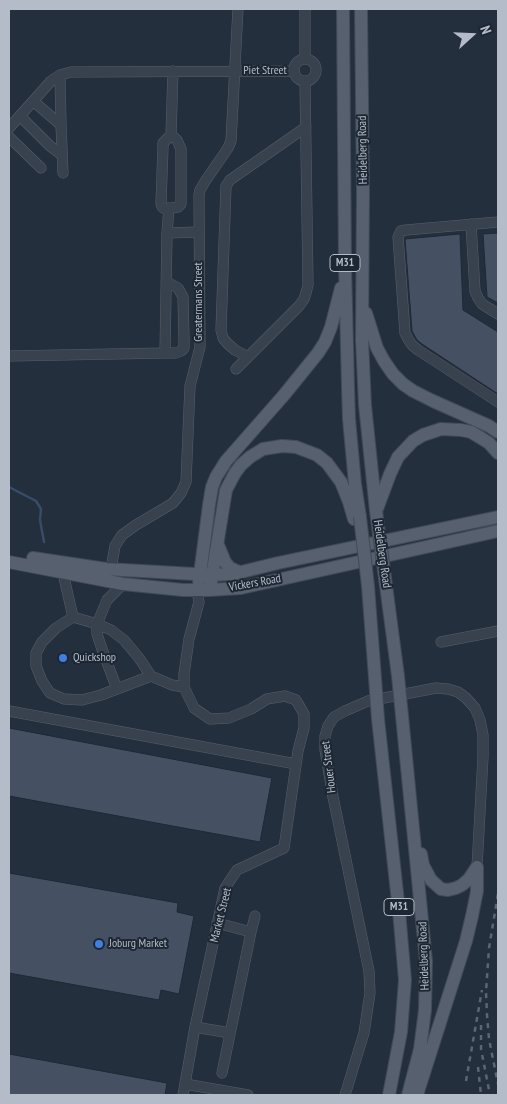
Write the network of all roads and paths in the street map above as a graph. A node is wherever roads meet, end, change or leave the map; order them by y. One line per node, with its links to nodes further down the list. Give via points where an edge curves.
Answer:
1 (238, 9): 6 (street, Greatermans Street)
2 (305, 9): 5 (street)
3 (343, 9): 26 (main road, Heidelberg Road / M31)
4 (361, 9): 28 (main road, Heidelberg Road / M31)
5 (305, 59): 8 (street, via 296,64); 10 (street, via 311,61 316,70 313,77)
6 (235, 70): 7 (street, Piet Street); 8 (street, Piet Street); 24 (street, Greatermans Street, via 231,141 200,190)
7 (173, 71): 9 (street, Piet Street); 16 (street)
8 (294, 71): 10 (street, via 297,77)
9 (60, 74): 11 (street); 13 (street)
10 (305, 80): 14 (street)
11 (33, 101): 12 (street); 13 (street)
12 (20, 116): 15 (street); 18 (street)
13 (61, 125): 18 (street)
14 (306, 127): 32 (street, via 306,293 299,306); 32 (street, via 226,186 221,330 227,343)
15 (9, 128)
16 (171, 135): 21 (street, via 163,143 161,203 165,209); 21 (street, via 181,149 180,204)
17 (9, 137): 19 (street)
18 (62, 154): 20 (street)
19 (41, 168)
20 (64, 173)
21 (169, 208): 25 (street)
22 (498, 222): 23 (street)
23 (471, 224): 29 (street, via 475,291 482,304); 34 (street, via 401,231 398,236 405,333 418,350)
24 (199, 232): 25 (street); 44 (street, Greatermans Street, via 200,347 190,386 186,482 173,503 122,535 115,546)
25 (167, 233): 27 (street)
26 (345, 266): 39 (main road, Heidelberg Road / M31, via 349,419); 47 (main road, via 336,311 325,342 216,477 209,505)
27 (167, 282): 30 (street); 30 (street, via 178,288 183,297 184,348 176,353)
28 (362, 298): 35 (main road, via 384,361 403,384); 37 (main road, Heidelberg Road / M31, via 365,405)
29 (498, 314)
30 (165, 353): 31 (street)
31 (9, 356)
32 (248, 357): 33 (street)
33 (236, 368)
34 (498, 402)
35 (498, 432)
36 (498, 453): 37 (main road, via 489,443 470,432 441,429 423,435 398,457)
37 (376, 511): 59 (main road, Heidelberg Road / M31, bridge, via 398,676)
38 (498, 517): 45 (main road, Vickers Road)
39 (357, 519): 41 (main road, via 341,482 327,462 296,447 273,447 250,457 230,482 222,508); 68 (main road, Heidelberg Road / M31, bridge, via 368,586 405,980 402,1032)
40 (498, 531): 49 (main road, Vickers Road)
41 (218, 545): 45 (main road, via 225,562); 47 (main road)
42 (9, 554): 44 (main road, Vickers Road)
43 (9, 562): 46 (main road, Vickers Road)
44 (111, 569): 47 (main road, Vickers Road)
45 (240, 572): 47 (main road, Vickers Road)
46 (63, 573): 48 (main road, Vickers Road); 50 (street)
47 (207, 575): 49 (main road)
48 (123, 584): 49 (main road, Vickers Road); 51 (street, via 107,600)
49 (202, 594): 55 (street, via 190,639)
50 (72, 617): 51 (street); 56 (street, via 56,628 36,653 36,666 42,682 50,693 64,699 82,700)
51 (97, 624): 54 (street, via 124,640); 56 (street, via 102,649)
52 (498, 631): 53 (street)
53 (441, 642)
54 (151, 676): 55 (street); 56 (street)
55 (184, 687): 58 (street, Market Street, via 194,708 210,719 229,718 251,710 267,699 285,696 296,700 304,714)
56 (117, 689)
57 (9, 711): 58 (street)
58 (296, 764): 62 (street, Market Street, via 284,848 237,870 225,888)
59 (411, 813): 60 (main road, via 424,865 437,886 448,890 456,888 469,879); 73 (main road, Heidelberg Road / M31, via 426,961 420,1049)
60 (477, 867): 72 (street, Houer Street, via 482,734 475,708 466,698 458,692 436,688 368,701 334,717 325,736 325,750 369,971 370,993 364,1033); 74 (main road, via 477,890 466,941)
61 (254, 916): 63 (street)
62 (217, 923): 63 (street); 64 (street, Market Street)
63 (250, 932): 65 (street)
64 (196, 1027): 65 (street); 67 (street, Market Street)
65 (230, 1033): 66 (street)
66 (222, 1073)
67 (185, 1084): 69 (street); 70 (street, Market Street)
68 (388, 1093)
69 (236, 1094): 71 (street)
70 (183, 1095)
71 (248, 1095)
72 (345, 1095)
73 (408, 1095)
74 (417, 1095)

